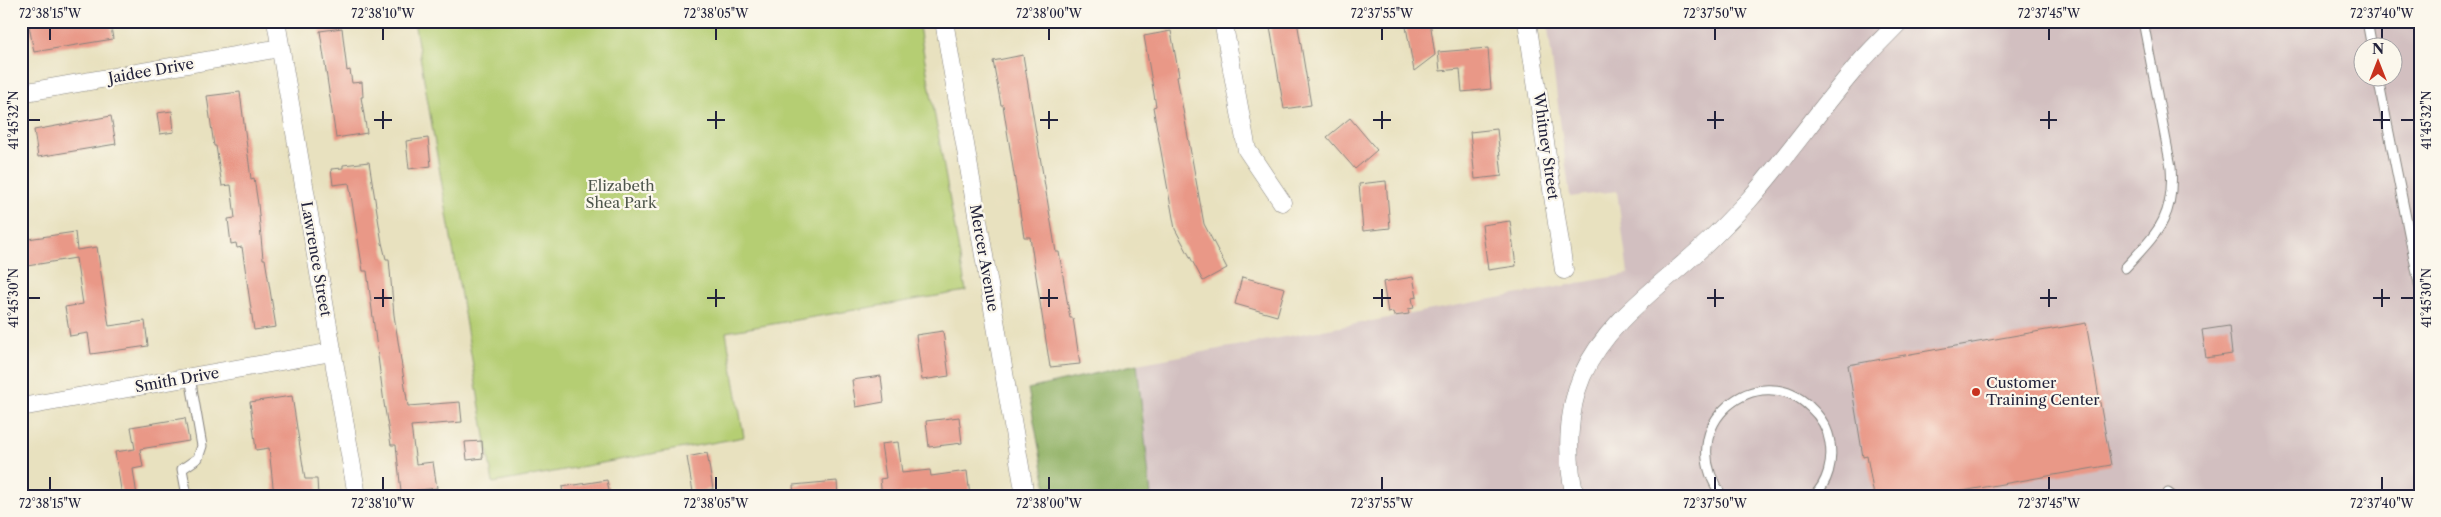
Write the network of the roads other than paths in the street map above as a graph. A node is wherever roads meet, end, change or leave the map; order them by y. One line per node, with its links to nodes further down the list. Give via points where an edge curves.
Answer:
1 (276, 21): 9 (street, Lawrence Street)
2 (944, 21): 21 (street, Mercer Avenue)
3 (1223, 21): 12 (street, via 1247,150)
4 (1527, 21): 14 (street, Whitney Street)
5 (1900, 21): 22 (street, via 1854,69 1748,201 1646,295 1606,337 1582,376 1574,403 1570,457)
6 (2143, 21): 13 (lane, via 2172,186 2168,212 2158,233)
7 (2367, 21): 8 (lane)
8 (2370, 38)
9 (280, 48): 11 (street, Jaidee Drive); 16 (street, Lawrence Street)
10 (2380, 88): 15 (lane)
11 (21, 93)
12 (1282, 202)
13 (2124, 268)
14 (1564, 270)
15 (2420, 288)
16 (332, 352): 17 (street, Smith Drive); 20 (street, Lawrence Street)
17 (190, 377): 18 (street, Smith Drive); 19 (lane, via 202,446 198,458 182,469)
18 (21, 407)
19 (187, 496)
20 (358, 496)
21 (1025, 496)
22 (1575, 496)
23 (1722, 496): 24 (lane, via 1712,482 1706,464 1710,428 1731,402 1750,393 1769,390 1788,393 1805,402 1819,416 1829,434 1832,453 1829,473)
24 (1814, 496)

